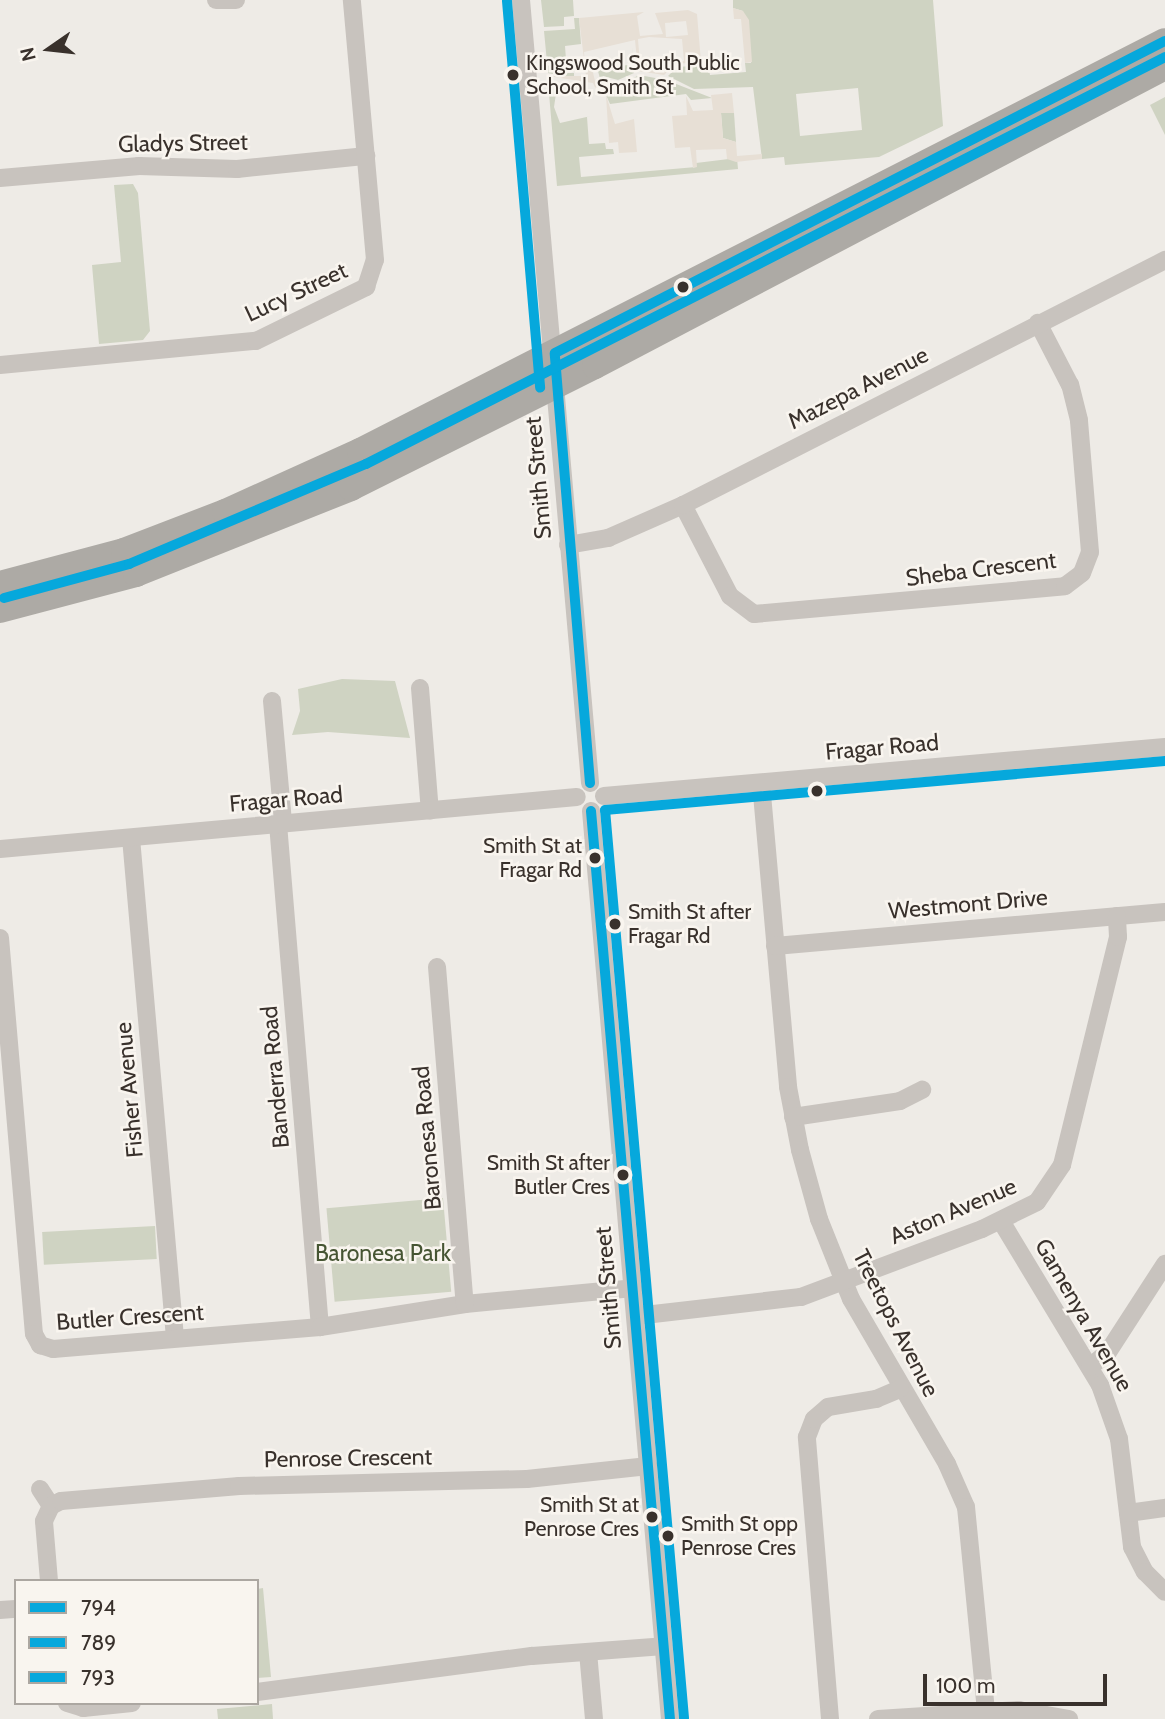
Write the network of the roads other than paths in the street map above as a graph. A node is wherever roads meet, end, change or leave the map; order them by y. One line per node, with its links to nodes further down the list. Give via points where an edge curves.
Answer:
1 (216, 0): 2 (street)
2 (236, 0)
3 (352, 0): 7 (street, Lucy Street)
4 (522, 0): 11 (street, Smith Street)
5 (1165, 41): 11 (highway)
6 (1165, 67): 13 (highway)
7 (366, 156): 8 (street, Gladys Street, via 237,169 139,166); 12 (street, Lucy Street, via 375,266 369,283 359,293 256,341)
8 (0, 178)
9 (1165, 260): 10 (street, Mazepa Avenue)
10 (1038, 323): 14 (street, Mazepa Avenue); 14 (street, Sheba Crescent, via 1070,385 1079,420 1090,552 1082,573 1065,586 754,614 730,596)
11 (555, 353): 13 (street, Smith Street); 16 (highway, via 360,451 225,512 124,551)
12 (0, 365)
13 (555, 386): 15 (street, Smith Street); 17 (highway, via 351,488 255,530 136,574)
14 (683, 505): 15 (street, Mazepa Avenue, via 608,538)
15 (568, 545): 21 (street, Smith Street)
16 (0, 584)
17 (0, 610)
18 (420, 688): 25 (street)
19 (272, 701): 27 (street, Banderra Road)
20 (1165, 747): 22 (street, Fragar Road)
21 (590, 783): 23 (street); 24 (street, via 579,789)
22 (761, 783): 23 (street, Fragar Road); 33 (street, Treetops Avenue)
23 (604, 796): 26 (street, via 602,804)
24 (577, 797): 25 (street, Fragar Road); 26 (street, via 580,806)
25 (430, 811): 27 (street, Fragar Road)
26 (591, 811): 40 (street, Smith Street)
27 (281, 823): 28 (street, Fragar Road); 43 (street, Banderra Road)
28 (131, 838): 29 (street, Fragar Road); 44 (street, Fisher Avenue)
29 (0, 849)
30 (1165, 912): 31 (street, Westmont Drive)
31 (1117, 916): 33 (street, Westmont Drive); 37 (street, Aston Avenue, via 1118,937 1059,1173 1037,1202)
32 (0, 938): 44 (street, Butler Crescent, via 35,1338 53,1349)
33 (775, 946): 36 (street, Treetops Avenue)
34 (437, 967): 41 (street, Baronesa Road)
35 (922, 1090): 36 (street, via 900,1101)
36 (793, 1116): 39 (street, Treetops Avenue, via 813,1198)
37 (1001, 1221): 39 (street, Aston Avenue); 45 (street, Gamenya Avenue)
38 (1165, 1264): 45 (street, via 1108,1352)
39 (844, 1281): 42 (street, Aston Avenue, via 790,1299); 46 (street, Treetops Avenue)
40 (633, 1288): 41 (street, Butler Crescent); 42 (street, Smith Street)
41 (465, 1304): 43 (street, Butler Crescent)
42 (636, 1316): 47 (street, Smith Street)
43 (320, 1327): 44 (street, Butler Crescent)
44 (175, 1338)
45 (1090, 1367): 51 (street, Gamenya Avenue, via 1115,1424)
46 (900, 1389): 59 (street, Treetops Avenue, via 947,1464 966,1507); 62 (street, via 876,1399 833,1404 814,1419 808,1431)
47 (649, 1466): 49 (street, Penrose Crescent, via 527,1479 239,1486 65,1500); 54 (street, Smith Street)
48 (40, 1489): 49 (street)
49 (51, 1506): 52 (street, via 44,1527)
50 (1165, 1508): 51 (street)
51 (1128, 1513): 53 (street, Gamenya Avenue, via 1136,1556)
52 (49, 1579)
53 (1165, 1592)
54 (664, 1646): 55 (street); 61 (street, Smith Street)
55 (588, 1653): 56 (street); 60 (street)
56 (259, 1692)
57 (110, 1705): 58 (street)
58 (67, 1709)
59 (986, 1711): 63 (street); 64 (street, via 1030,1711)
60 (593, 1719)
61 (670, 1719)
62 (830, 1719)
63 (878, 1719)
64 (1069, 1719)

